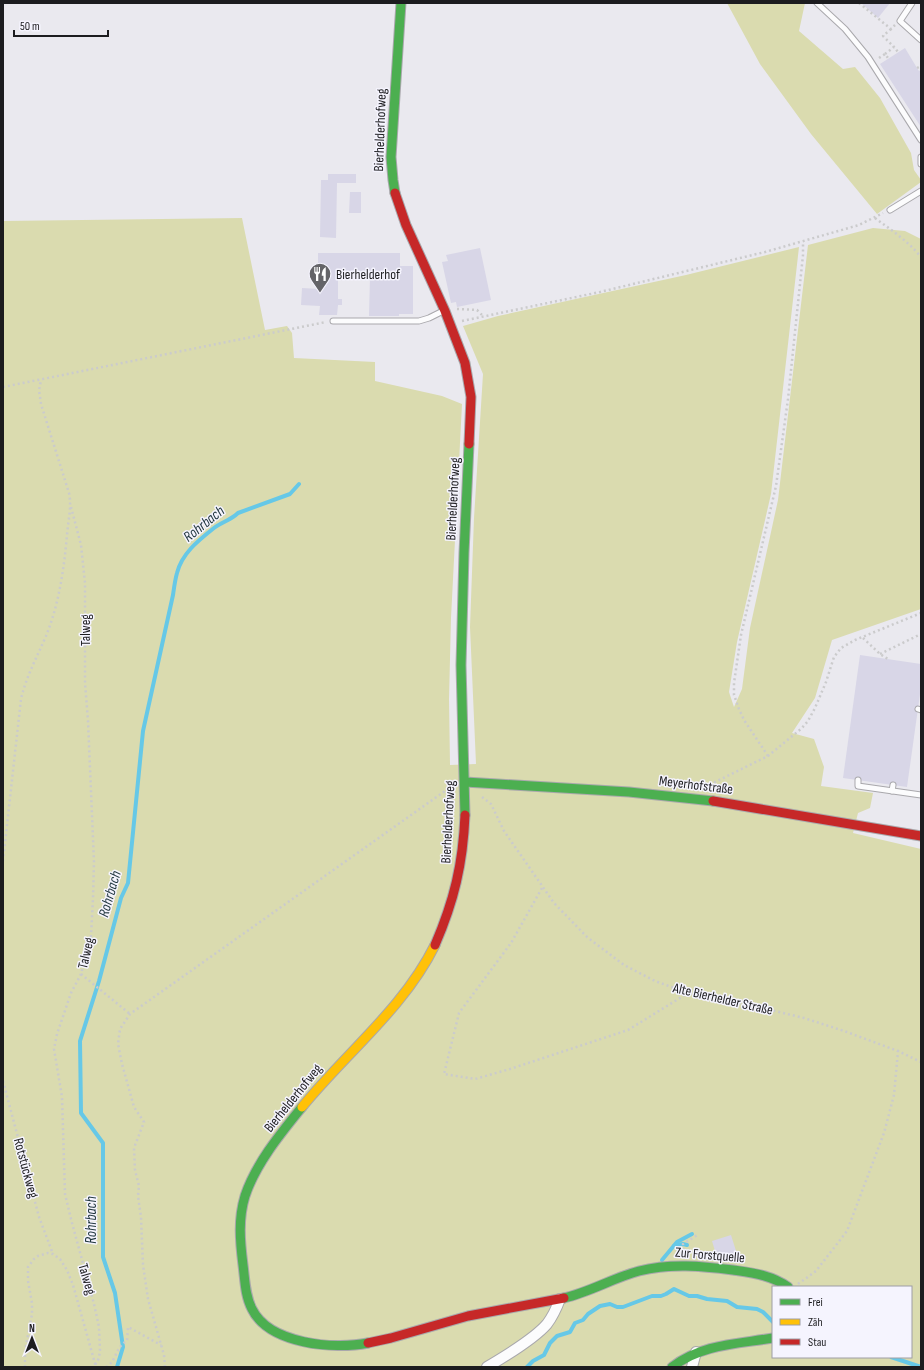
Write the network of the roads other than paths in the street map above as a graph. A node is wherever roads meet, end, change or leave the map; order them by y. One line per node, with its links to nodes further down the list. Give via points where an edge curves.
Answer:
1 (401, 3): 10 (street, Bierhelderhofweg, via 391,175 399,208)
2 (817, 3): 5 (lane, via 857,43)
3 (912, 3): 4 (lane, via 900,22)
4 (921, 40)
5 (921, 140)
6 (921, 157): 7 (lane)
7 (921, 164)
8 (921, 191): 9 (lane)
9 (890, 210)
10 (444, 310): 11 (lane, via 419,321); 13 (street, Bierhelderhofweg, via 468,372 471,405 462,630 462,712)
11 (333, 321)
12 (858, 780): 15 (lane, via 858,786)
13 (466, 782): 17 (street, Meyerhofstraße, via 618,791 694,799 803,814); 19 (street, Bierhelderhofweg, via 465,833 458,877 446,922 432,952 402,998 293,1118 266,1156 249,1188 242,1210 240,1232 246,1294 251,1310 257,1318 275,1331 305,1341 346,1345 370,1343 464,1317)
14 (893, 785): 15 (lane)
15 (892, 792): 16 (lane)
16 (921, 795)
17 (921, 836)
18 (792, 1286): 19 (street, Zur Forstquelle, via 755,1273 705,1266 662,1266 639,1271 589,1291)
19 (560, 1299): 22 (street, via 544,1328)
20 (772, 1338): 21 (street)
21 (696, 1352): 23 (street); 24 (street)
22 (487, 1367)
23 (672, 1367)
24 (692, 1367)

